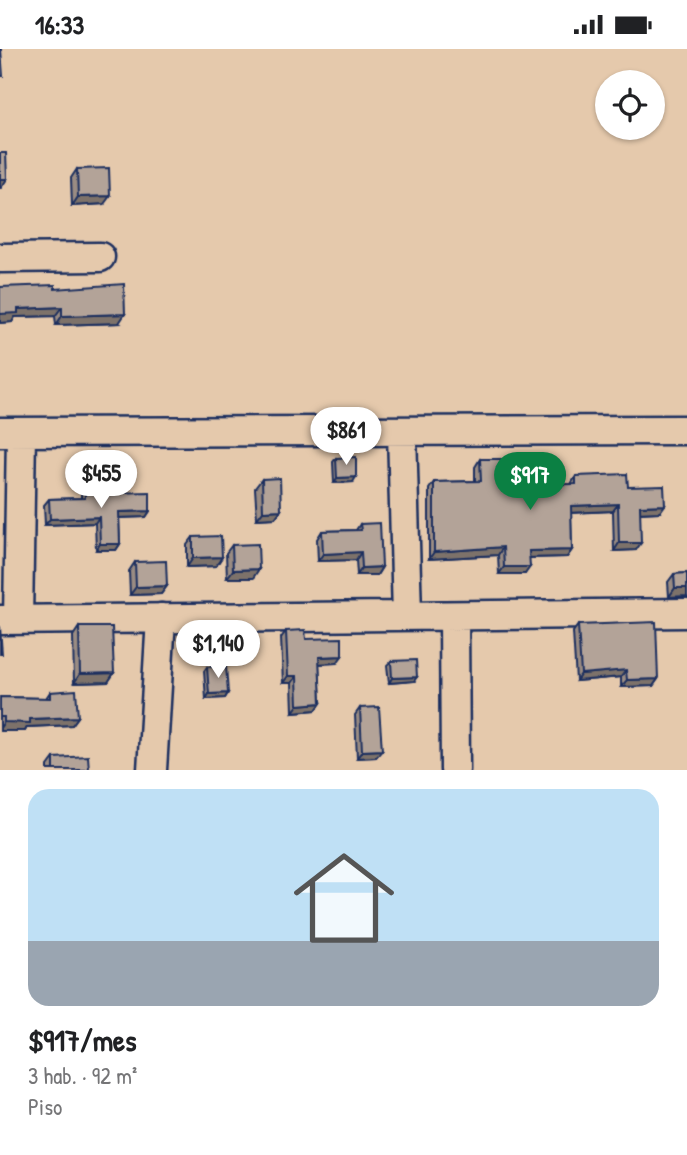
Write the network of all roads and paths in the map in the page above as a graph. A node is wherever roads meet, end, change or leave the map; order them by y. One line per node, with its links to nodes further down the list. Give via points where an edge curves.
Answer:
1 (100, 257): 2 (street)
2 (0, 258)
3 (687, 430): 4 (street)
4 (402, 431): 5 (street); 8 (street)
5 (11, 432): 10 (street)
6 (687, 613): 7 (street)
7 (454, 615): 8 (street); 12 (street)
8 (407, 616): 9 (street)
9 (161, 618): 10 (street); 11 (street)
10 (9, 620)
11 (152, 770)
12 (455, 770)

